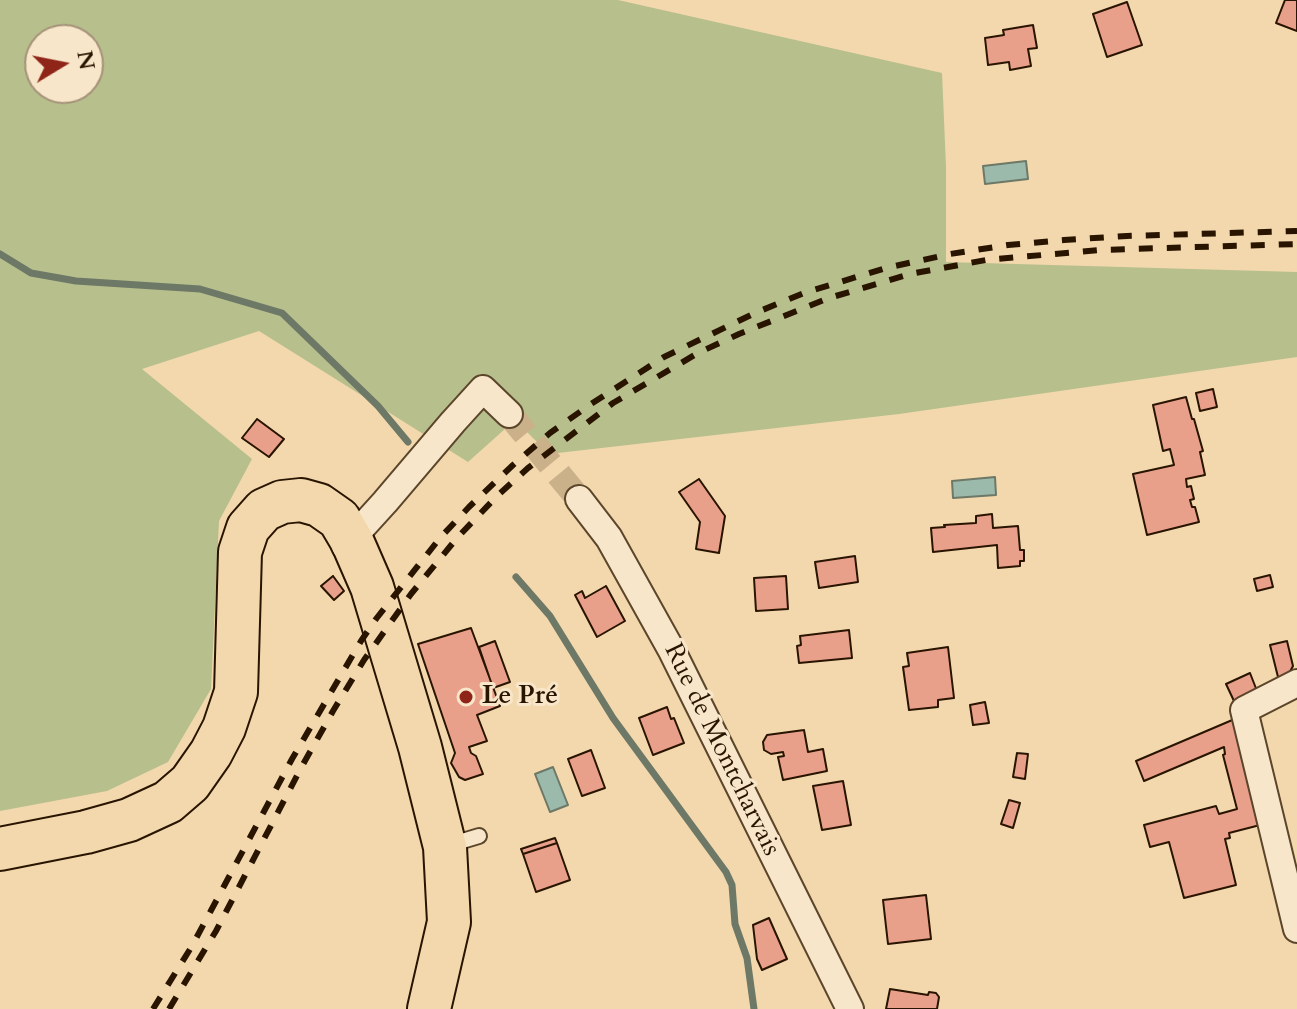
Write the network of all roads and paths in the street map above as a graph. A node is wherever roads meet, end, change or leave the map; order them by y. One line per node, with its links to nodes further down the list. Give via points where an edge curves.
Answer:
1 (509, 414): 3 (street, via 483,389)
2 (579, 499): 9 (street, Rue de Montcharvais, via 609,538 672,651)
3 (349, 543): 5 (main road, via 339,519 319,505 301,500 264,510 248,528 240,552 236,692 224,728 190,783 168,802 129,820); 6 (main road, via 305,510 286,511 255,533 247,593 254,639 252,696 225,769 199,800 137,836); 8 (main road, via 372,587 420,747 462,841)
4 (1297, 683): 7 (street, via 1244,710)
5 (0, 849)
6 (0, 867)
7 (1297, 929)
8 (429, 1009)
9 (850, 1009)

